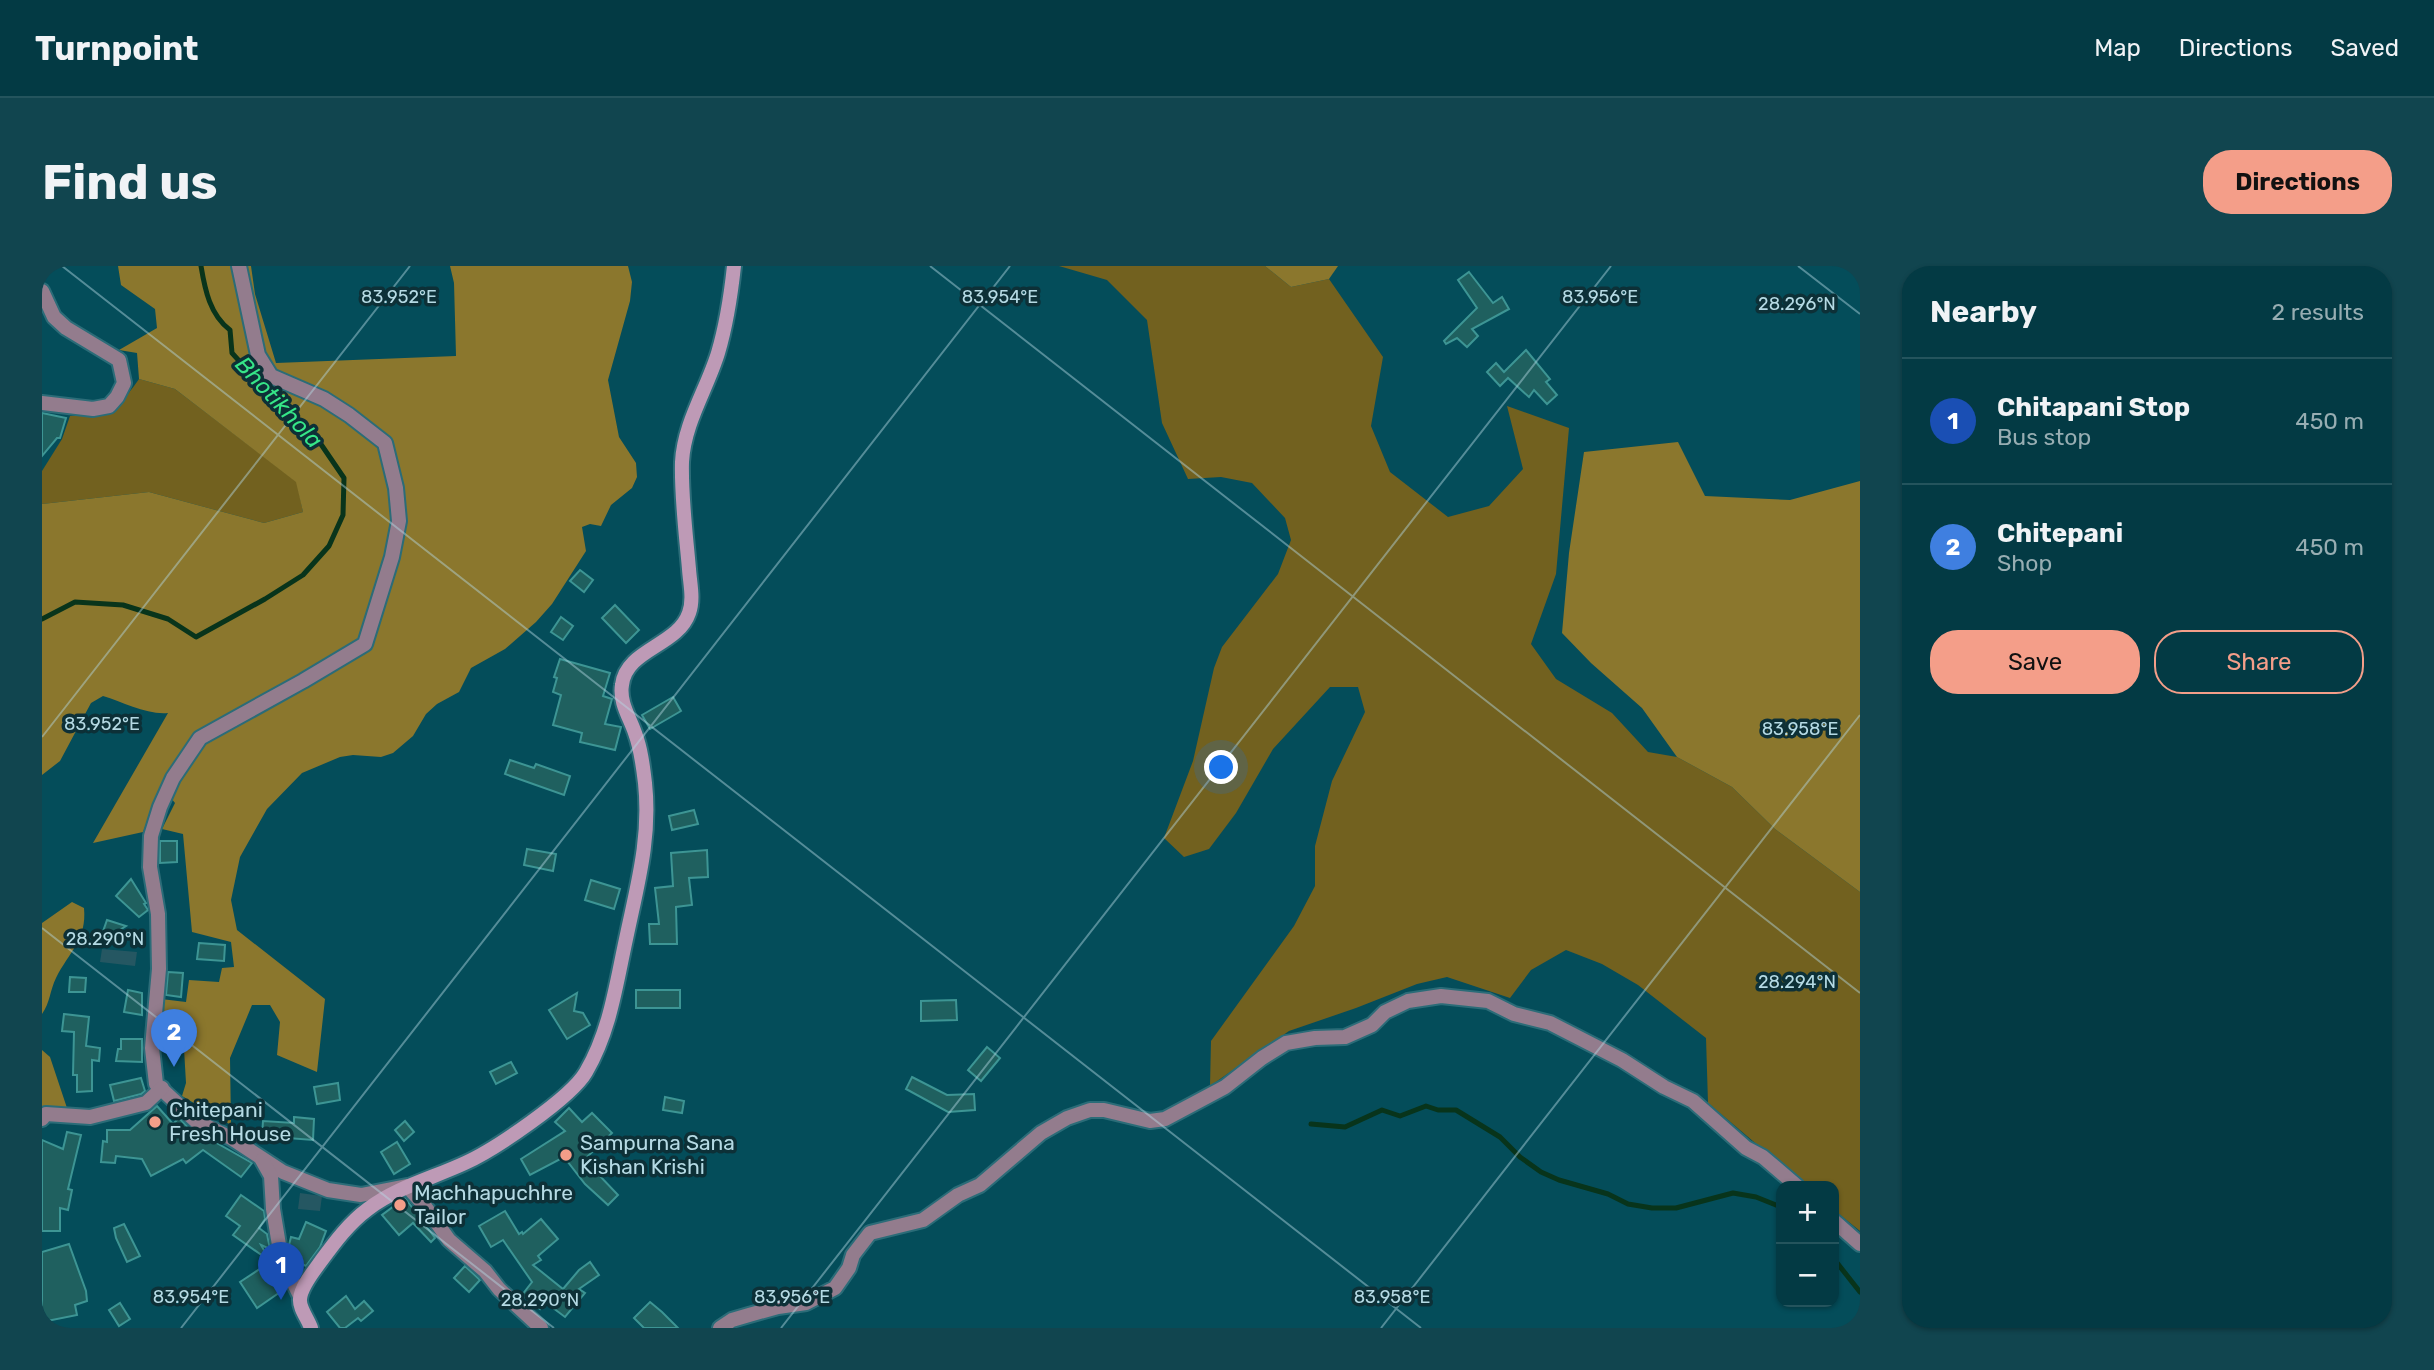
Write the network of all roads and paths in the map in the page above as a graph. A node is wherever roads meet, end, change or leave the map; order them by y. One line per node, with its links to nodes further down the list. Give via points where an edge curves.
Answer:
1 (239, 266): 5 (street, via 258,355 271,376 324,398 385,443 399,521 365,644 200,738 160,807 151,836 150,867 158,914 159,969 152,1048 156,1084)
2 (734, 266): 9 (main road, via 718,353 686,436 682,459 692,589 688,617 632,664 622,680 621,693 636,734 648,802 644,863 599,1048 584,1076 557,1103 469,1161)
3 (42, 291): 4 (street, via 54,317 66,328 119,360 124,383 109,406 93,409)
4 (42, 403)
5 (162, 1088): 6 (street, via 146,1103 119,1111 90,1117 46,1114); 7 (street, via 196,1121)
6 (42, 1119)
7 (259, 1156): 9 (street, via 328,1190 361,1195); 12 (street, via 271,1176 281,1257)
8 (1791, 1181): 15 (street, via 1693,1101 1622,1060 1550,1023 1514,1014 1488,1001 1441,996 1408,1002 1345,1037 1286,1043 1225,1087 1165,1119 1150,1121 1104,1110 1067,1118 1041,1133 980,1185 923,1220 870,1233 835,1288 806,1303 749,1315)
9 (407, 1186): 12 (main road, via 368,1209 341,1234); 14 (street, via 449,1240)
10 (1839, 1225): 11 (street)
11 (1860, 1244)
12 (300, 1296): 13 (main road)
13 (311, 1328)
14 (541, 1328)
15 (720, 1328)

